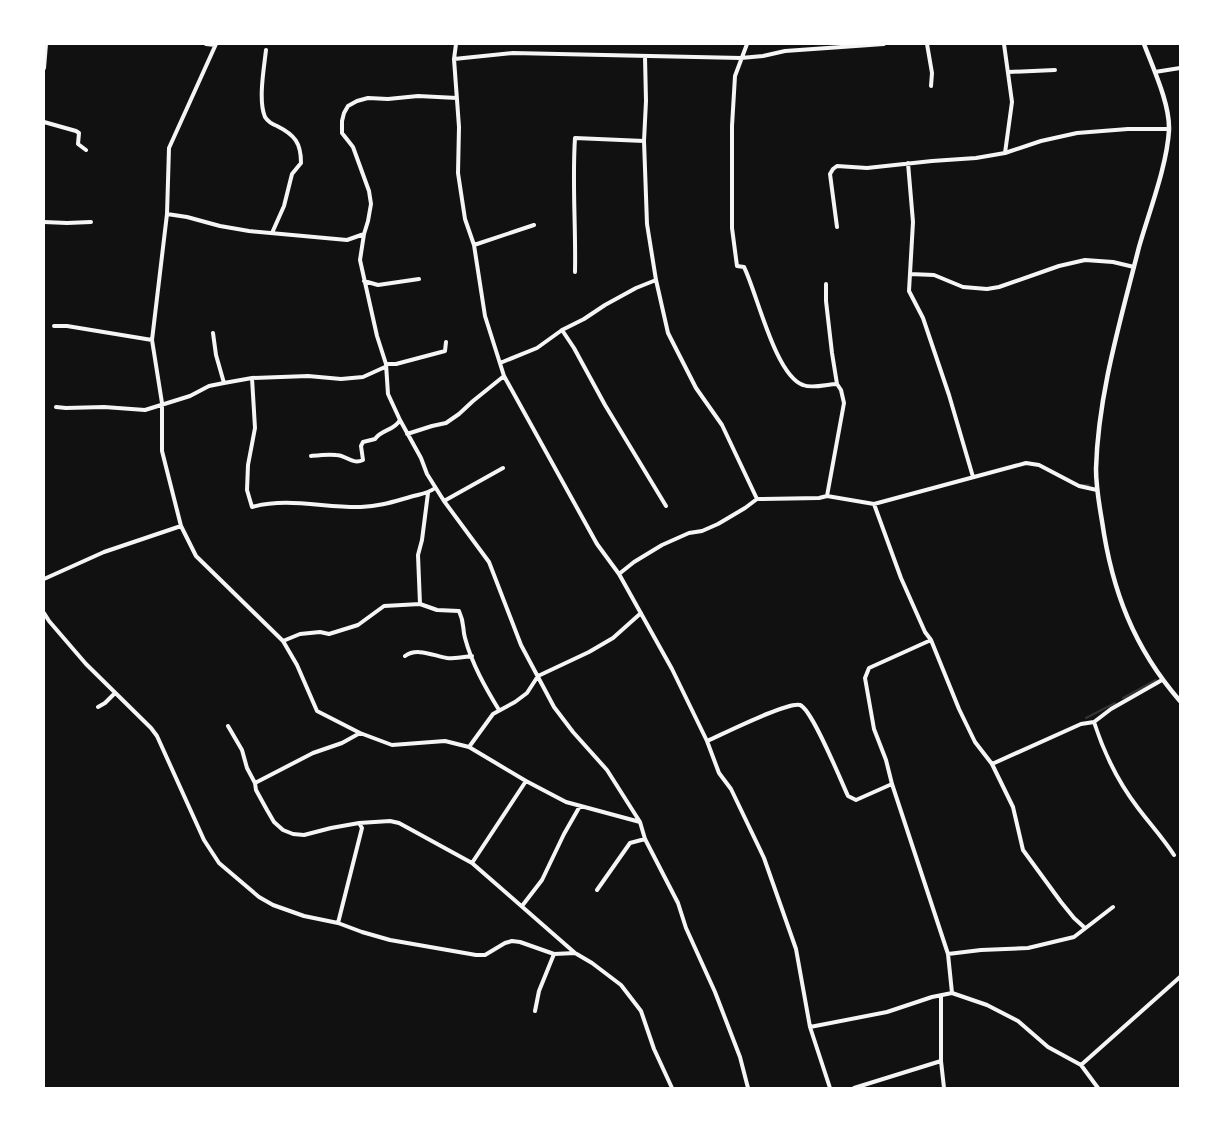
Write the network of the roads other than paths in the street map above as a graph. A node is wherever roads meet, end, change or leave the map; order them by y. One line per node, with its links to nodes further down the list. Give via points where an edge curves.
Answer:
1 (46, 44): 14 (street)
2 (206, 44): 3 (street)
3 (216, 44): 27 (street, via 169,148)
4 (456, 44): 13 (street)
5 (747, 44): 12 (street)
6 (884, 44): 12 (street, via 785,51)
7 (926, 44): 19 (street, via 932,73)
8 (1004, 44): 17 (street)
9 (1144, 44): 18 (street)
10 (266, 50): 32 (street, via 262,92 264,115 296,140 302,151 302,163 292,174 284,206)
11 (645, 57): 12 (street); 13 (street, via 513,53); 23 (street)
12 (741, 58): 52 (street, via 734,76 732,126 732,228 737,266 744,267 761,317 792,378 806,386)
13 (454, 59): 20 (street)
14 (44, 68)
15 (1180, 68): 18 (street)
16 (1055, 70): 17 (street)
17 (1008, 72): 25 (street, via 1012,102)
18 (1155, 72): 22 (street)
19 (931, 86)
20 (457, 98): 33 (street, via 368,98 348,106 342,121 342,133 353,147 369,191); 34 (street, via 458,173 465,219)
21 (44, 122): 24 (street, via 76,131 79,133 78,144)
22 (1169, 129): 25 (street, via 1077,133); 35 (street, via 1162,168)
23 (644, 141): 36 (street, via 575,138); 40 (street, via 647,224)
24 (86, 150)
25 (1005, 153): 26 (street)
26 (908, 163): 31 (street, via 867,168 838,166 832,169); 37 (street, via 913,222)
27 (167, 214): 32 (street); 45 (street)
28 (44, 222): 29 (street)
29 (91, 222)
30 (534, 225): 34 (street)
31 (837, 227)
32 (272, 233): 33 (street, via 347,240)
33 (364, 234): 39 (street, via 360,260)
34 (474, 245): 47 (street, via 485,316)
35 (1134, 267): 37 (street, via 1085,260 987,289 963,287 934,275); 61 (street, via 1106,384 1099,432)
36 (575, 272)
37 (910, 274): 59 (street, via 909,291 943,376)
38 (419, 279): 39 (street, via 378,285)
39 (364, 280): 48 (street)
40 (656, 280): 43 (street); 64 (street, via 668,333 696,388 722,425)
41 (826, 284): 52 (street)
42 (54, 326): 45 (street)
43 (562, 330): 47 (street, via 537,348); 67 (street)
44 (213, 333): 51 (street)
45 (152, 340): 53 (street)
46 (446, 342): 48 (street, via 445,351)
47 (500, 363): 49 (street)
48 (385, 365): 50 (street, via 363,377); 55 (street, via 388,394)
49 (504, 376): 56 (street, via 446,423); 69 (street, via 597,544)
50 (252, 378): 51 (street); 62 (street, via 255,428 247,490 252,507 265,503 386,505)
51 (224, 383): 53 (street)
52 (837, 384): 63 (street, via 844,402)
53 (162, 403): 54 (street, via 145,410); 68 (street, via 162,451)
54 (56, 407)
55 (400, 420): 56 (street); 57 (street, via 397,425 364,442 361,446 363,460 351,461 339,454)
56 (407, 434): 60 (street)
57 (311, 456)
58 (503, 468): 65 (street)
59 (973, 478): 61 (street, via 1026,462 1079,486); 66 (street)
60 (435, 488): 62 (street); 65 (street)
61 (1097, 490): 79 (street, via 1105,544 1129,625)
62 (428, 493): 71 (street, via 418,555)
63 (827, 496): 64 (street); 66 (street)
64 (757, 499): 69 (street, via 718,524 662,545)
65 (444, 501): 78 (street, via 488,562 521,644)
66 (874, 504): 74 (street, via 901,578)
67 (666, 506)
68 (181, 526): 70 (street, via 104,552); 75 (street, via 196,556)
69 (619, 574): 73 (street)
70 (44, 579)
71 (420, 604): 75 (street, via 384,606 358,625 329,634 300,634); 77 (street, via 437,610 459,611)
72 (44, 613): 80 (street)
73 (641, 614): 78 (street, via 613,638); 87 (street)
74 (931, 640): 89 (street, via 975,742); 92 (street, via 866,672 874,729)
75 (283, 641): 86 (street, via 317,712)
76 (405, 656): 77 (street, via 415,652 448,658)
77 (472, 656): 83 (street, via 479,677)
78 (538, 676): 83 (street, via 526,694); 94 (street, via 554,707 607,770)
79 (1162, 680): 81 (street); 84 (street)
80 (115, 693): 82 (street); 102 (street, via 157,736 218,863 273,905)
81 (1180, 701)
82 (98, 707)
83 (499, 710): 88 (street, via 484,724)
84 (1094, 722): 89 (street, via 1081,724); 97 (street, via 1102,746 1122,783)
85 (228, 726): 91 (street)
86 (360, 733): 88 (street, via 392,745 445,742); 91 (street)
87 (707, 741): 92 (street, via 785,707 800,705 814,724 848,796 856,800); 111 (street, via 719,773 731,788 760,849 782,905 796,950)
88 (469, 748): 90 (street)
89 (992, 764): 103 (street, via 1013,807 1023,850 1061,902)
90 (526, 781): 93 (street); 98 (street)
91 (255, 783): 95 (street, via 274,822 293,834 304,835)
92 (892, 784): 106 (street)
93 (580, 806): 94 (street); 100 (street, via 542,880)
94 (640, 822): 96 (street)
95 (359, 823): 98 (street, via 399,823); 102 (street, via 362,828)
96 (645, 839): 99 (street, via 630,843); 115 (street, via 678,903 715,992 740,1057)
97 (1174, 855)
98 (472, 863): 100 (street)
99 (597, 890)
100 (522, 906): 104 (street)
101 (1114, 907): 103 (street)
102 (338, 923): 105 (street, via 390,940 476,955 485,955 512,941)
103 (1085, 928): 106 (street, via 1074,937 1028,948)
104 (575, 953): 105 (street); 114 (street, via 613,978 632,997 641,1011)
105 (554, 954): 110 (street, via 539,991)
106 (948, 954): 108 (street)
107 (1180, 977): 113 (street)
108 (952, 993): 109 (street); 113 (street, via 987,1005 1018,1021 1048,1046)
109 (941, 996): 111 (street, via 887,1012); 112 (street)
110 (535, 1011)
111 (810, 1028): 116 (street)
112 (941, 1062): 117 (street); 118 (street)
113 (1082, 1065): 119 (street)
114 (672, 1088)
115 (748, 1088)
116 (830, 1088)
117 (854, 1088)
118 (944, 1088)
119 (1098, 1088)

